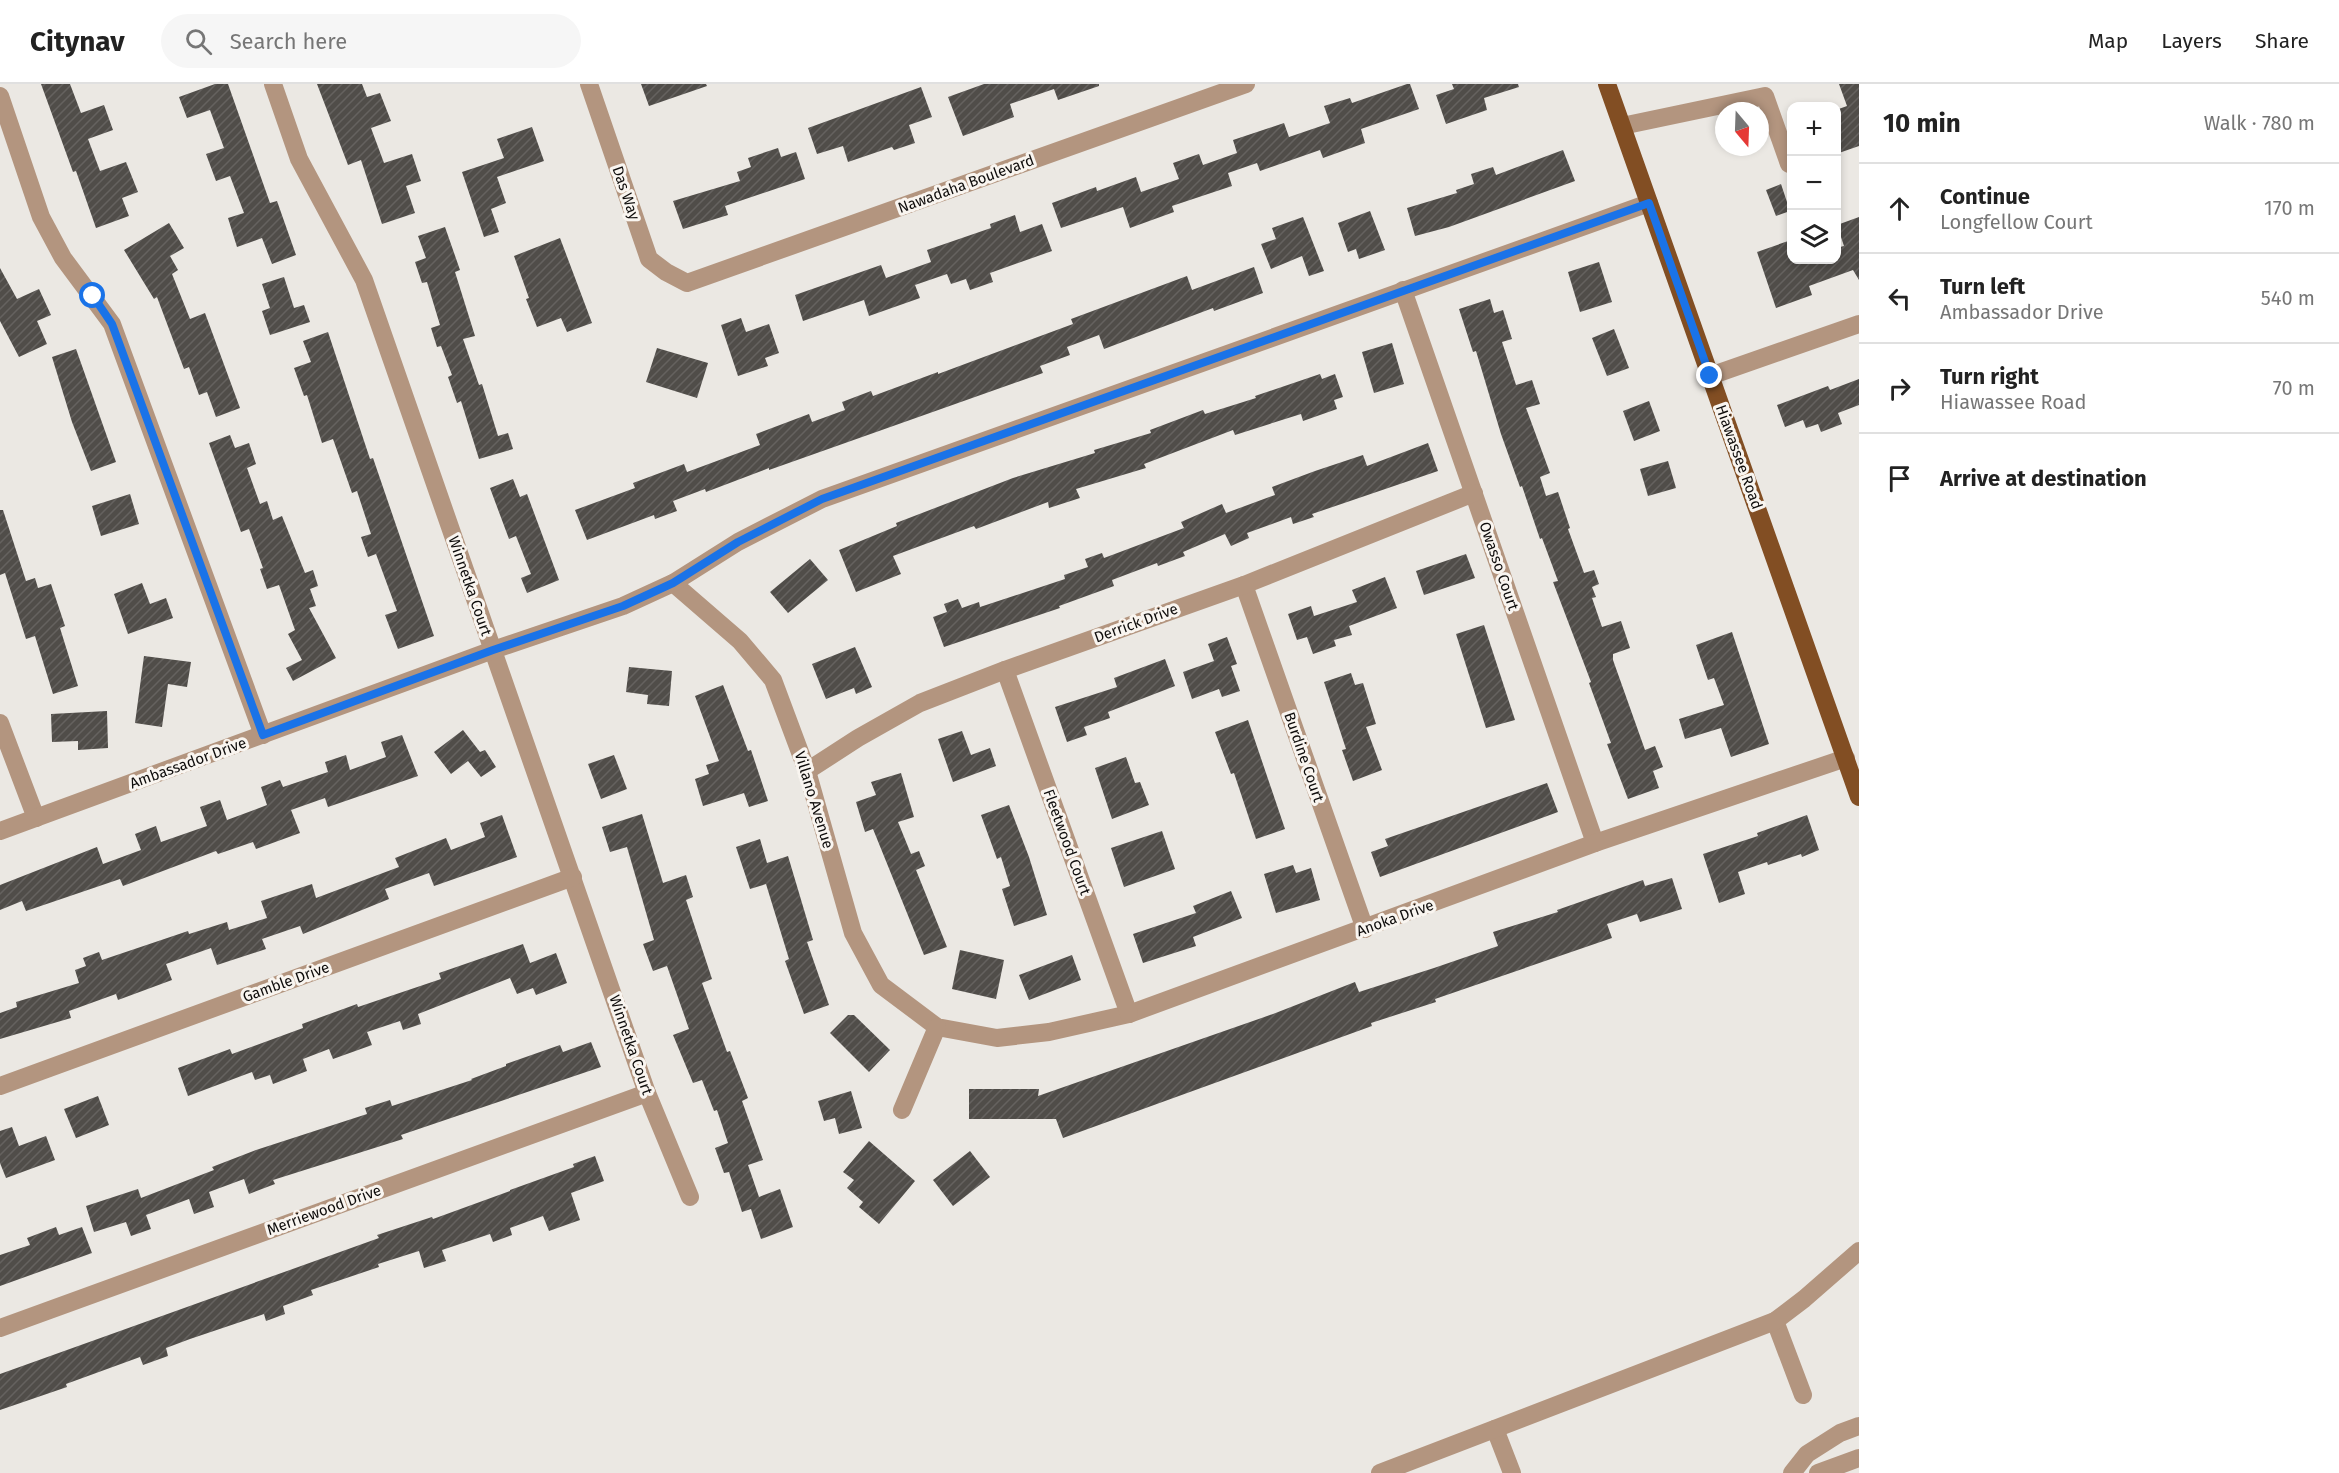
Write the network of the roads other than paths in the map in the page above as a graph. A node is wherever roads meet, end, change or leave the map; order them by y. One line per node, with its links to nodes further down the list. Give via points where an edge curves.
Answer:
1 (273, 84): 16 (street, Winnetka Court, via 299,159 364,280)
2 (589, 84): 9 (street, Das Way, via 649,259)
3 (1246, 84): 9 (street, Nawadaha Boulevard)
4 (1607, 84): 6 (main road, Hiawassee Road)
5 (0, 96): 19 (street, via 41,217 63,258 112,324)
6 (1622, 126): 7 (street, via 1765,96); 8 (main road, Hiawassee Road)
7 (1787, 158)
8 (1649, 203): 10 (street, Ambassador Drive); 12 (main road, Hiawassee Road)
9 (687, 283)
10 (1403, 290): 13 (street, Owasso Court); 14 (street, Ambassador Drive, via 822,499 738,542)
11 (1859, 324): 12 (street)
12 (1710, 376): 20 (main road, Hiawassee Road)
13 (1474, 493): 15 (street, Derrick Drive); 25 (street, Owasso Court)
14 (673, 583): 16 (street, Ambassador Drive, via 623,606); 21 (street, Villano Avenue, via 740,640 773,680)
15 (1244, 585): 17 (street, Derrick Drive); 27 (street, Burdine Court)
16 (493, 650): 19 (street, Ambassador Drive); 26 (street, Winnetka Court)
17 (1005, 670): 21 (street, Derrick Drive, via 920,703); 28 (street, Fleetwood Court)
18 (0, 723): 23 (street)
19 (263, 735): 23 (street, Ambassador Drive)
20 (1846, 758): 22 (main road, Hiawassee Road); 25 (street, Anoka Drive)
21 (807, 771): 29 (street, Villano Avenue, via 854,933 881,985)
22 (1859, 796)
23 (36, 818): 24 (street, Ambassador Drive)
24 (0, 831)
25 (1595, 843): 27 (street, Anoka Drive)
26 (573, 877): 30 (street, Gamble Drive); 31 (street, Winnetka Court)
27 (1365, 929): 28 (street, Anoka Drive)
28 (1129, 1014): 29 (street, Anoka Drive, via 1049,1032 997,1038)
29 (937, 1027): 32 (street)
30 (0, 1086)
31 (647, 1093): 33 (street, Winnetka Court); 36 (street, Merriewood Drive)
32 (902, 1110)
33 (690, 1197)
34 (1859, 1251): 35 (street)
35 (1775, 1321): 37 (street); 39 (street)
36 (0, 1328)
37 (1803, 1395)
38 (1859, 1426): 43 (street, via 1807,1454)
39 (1495, 1429): 41 (street); 42 (street)
40 (1859, 1458): 44 (street)
41 (1380, 1473)
42 (1512, 1473)
43 (1792, 1473)
44 (1818, 1473)

